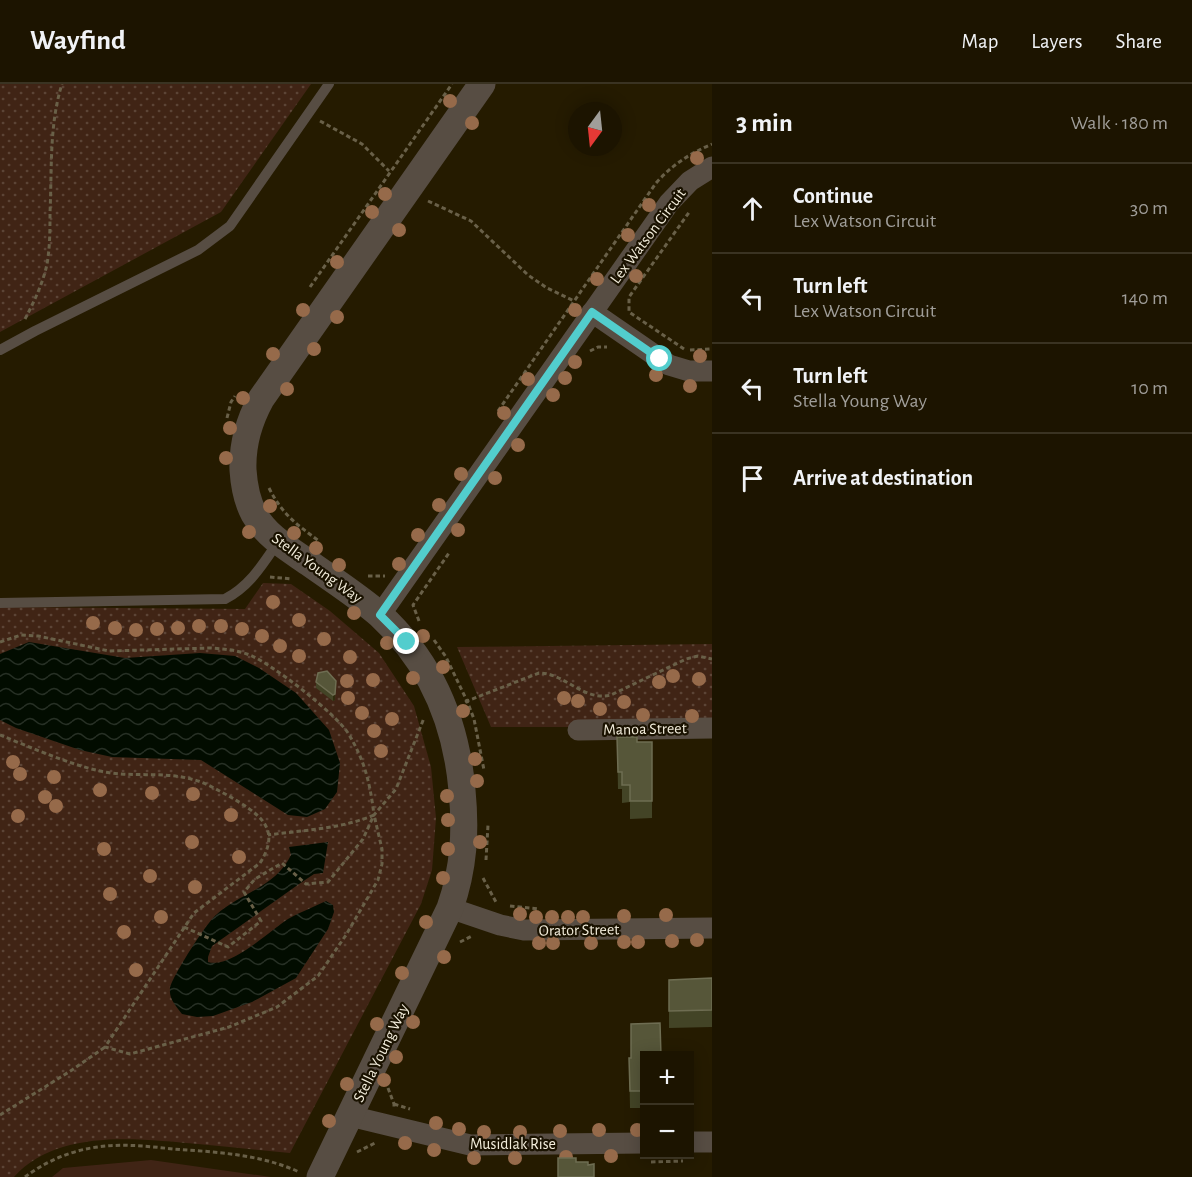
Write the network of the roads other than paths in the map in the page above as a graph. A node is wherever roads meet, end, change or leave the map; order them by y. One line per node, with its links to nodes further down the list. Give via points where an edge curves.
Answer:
1 (328, 84): 5 (lane, via 230,226 198,250)
2 (482, 84): 7 (street, Stella Young Way, via 399,179 249,423 243,464 246,491)
3 (712, 167): 4 (street, Lex Watson Circuit, via 669,203)
4 (592, 312): 6 (street, via 669,365); 9 (street, Lex Watson Circuit)
5 (0, 351)
6 (712, 371)
7 (272, 551): 8 (lane, via 255,576 225,599); 9 (street, Stella Young Way)
8 (0, 603)
9 (380, 615): 12 (street, Stella Young Way, via 401,635 430,674 457,752 465,828 463,860)
10 (712, 728): 11 (street, Manoa Street)
11 (578, 730)
12 (450, 908): 13 (street, Orator Street, via 524,930); 14 (street, Stella Young Way)
13 (712, 928)
14 (350, 1116): 17 (street, Musidlak Rise, via 470,1145); 18 (street, Stella Young Way)
15 (694, 1142): 16 (street)
16 (712, 1142)
17 (640, 1143)
18 (305, 1171)

